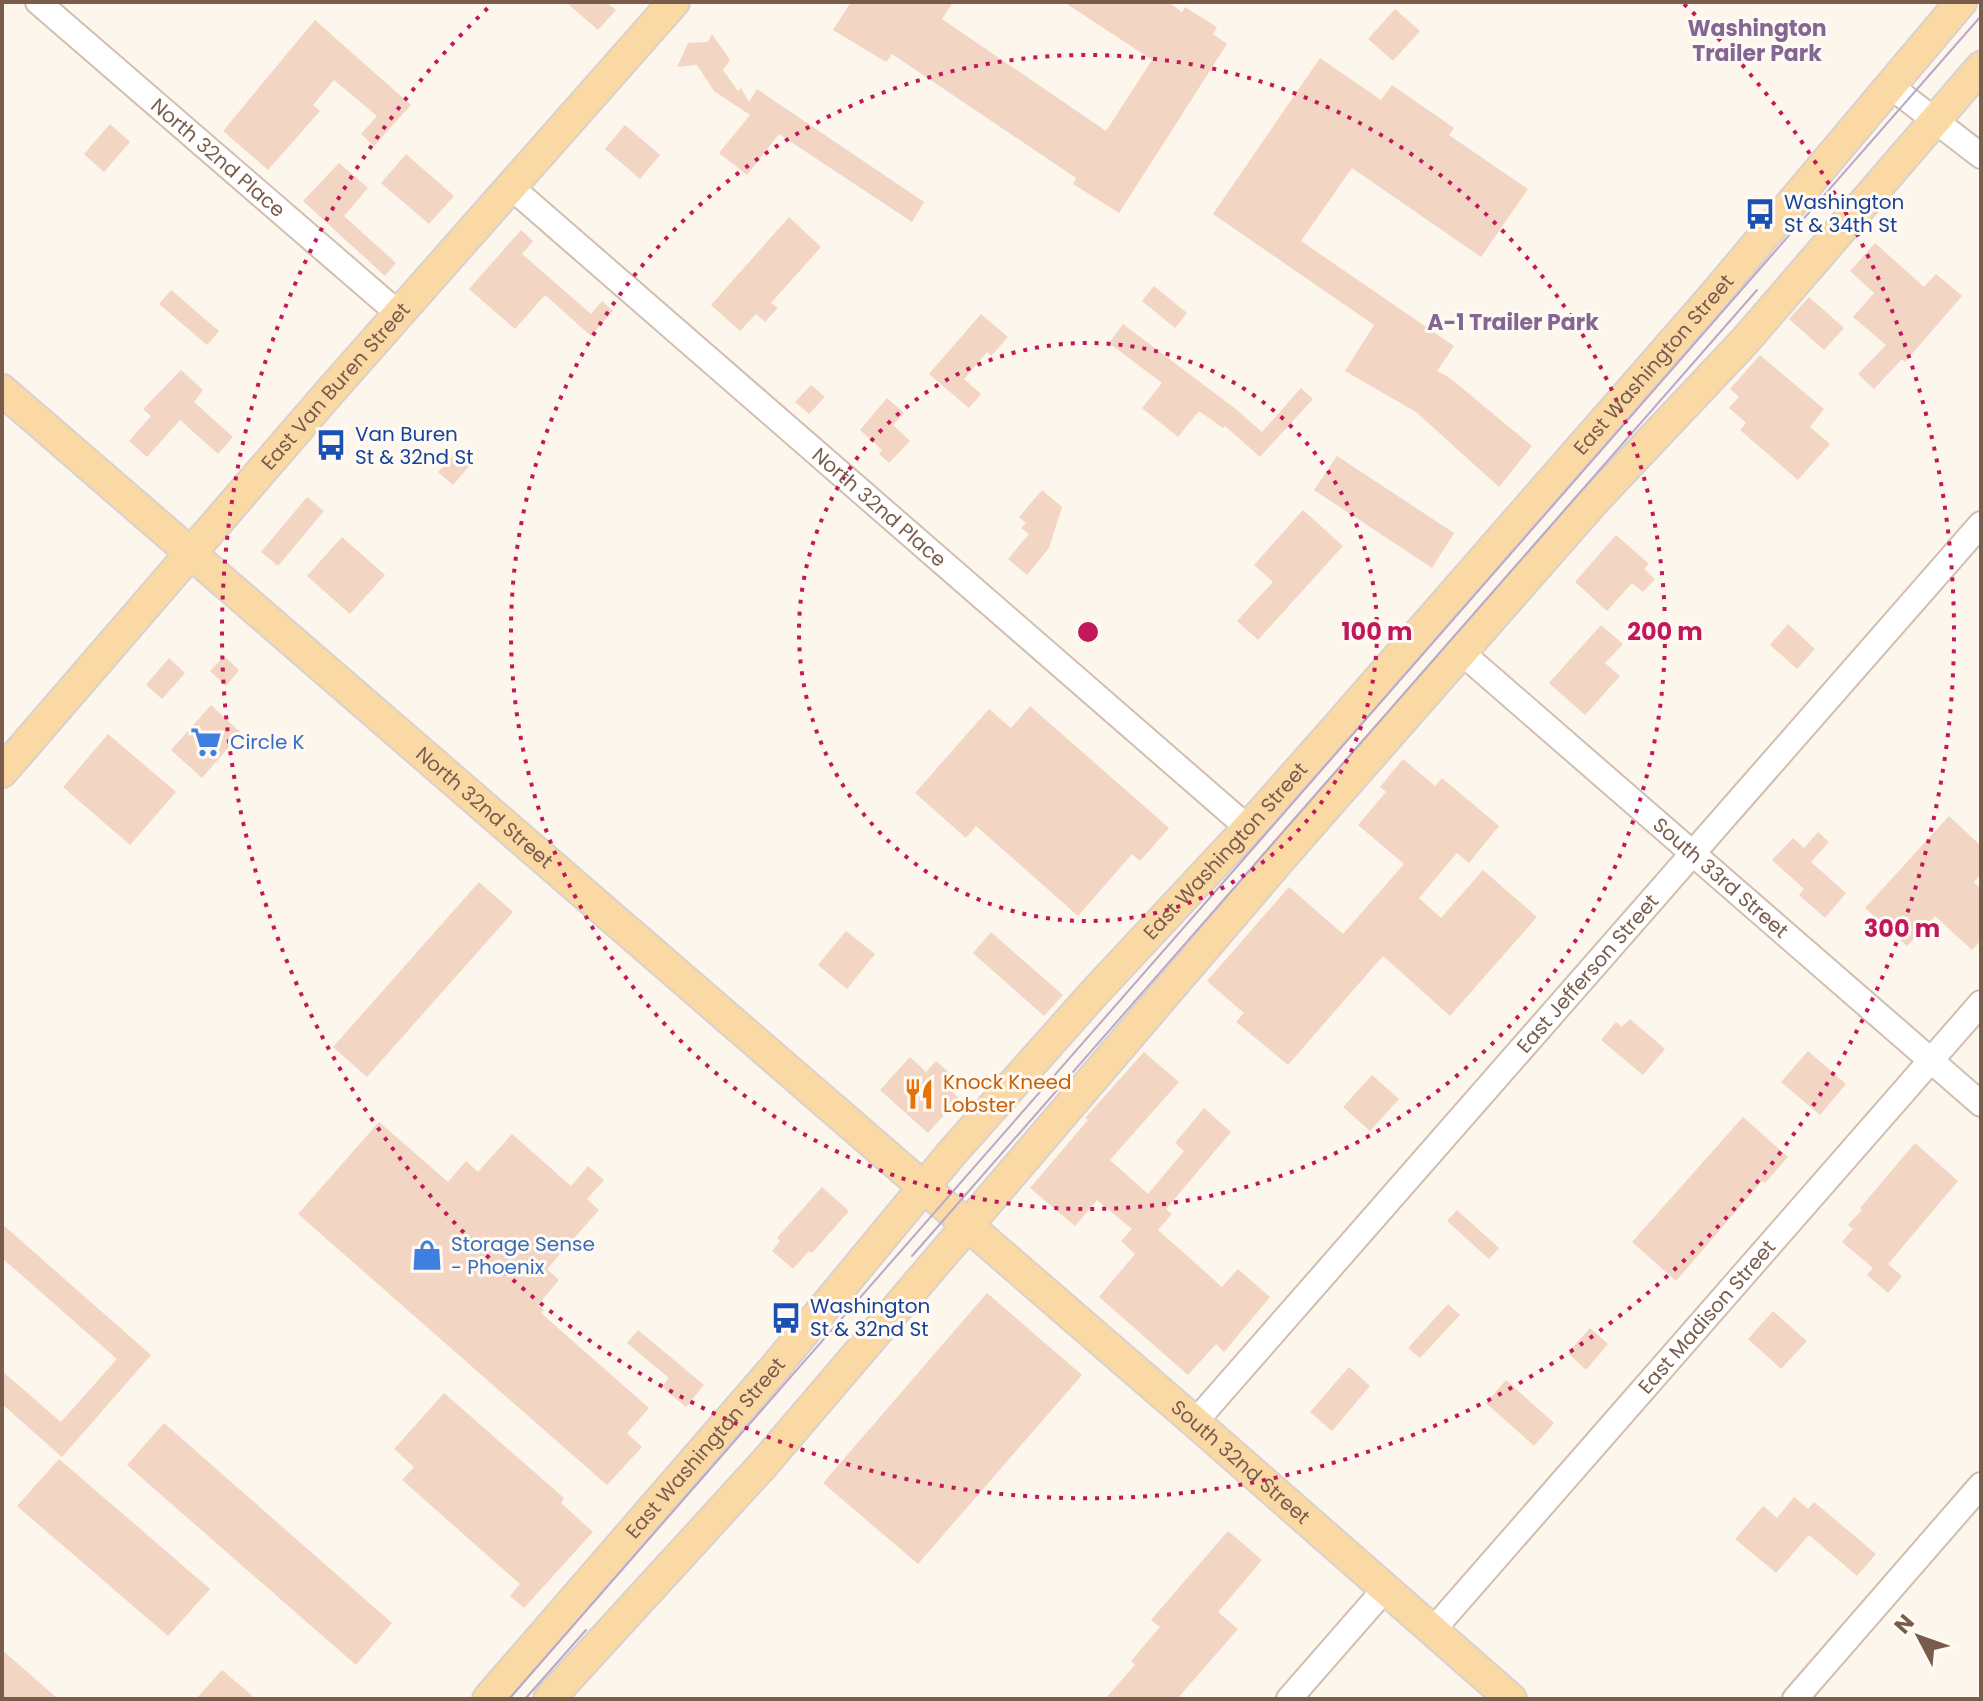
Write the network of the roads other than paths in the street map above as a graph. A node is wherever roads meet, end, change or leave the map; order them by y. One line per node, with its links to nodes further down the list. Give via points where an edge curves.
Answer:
1 (38, 2): 9 (street, North 32nd Place)
2 (674, 2): 8 (main road, East Van Buren Street)
3 (1961, 2): 5 (main road, East Washington Street)
4 (1981, 67): 6 (main road)
5 (1889, 85): 6 (street); 15 (main road, East Washington Street, via 1710,300)
6 (1937, 120): 7 (street); 13 (main road, via 1744,342)
7 (1981, 156)
8 (511, 187): 9 (main road, East Van Buren Street); 15 (street, North 32nd Place)
9 (399, 314): 12 (main road, East Van Buren Street)
10 (2, 390): 12 (main road, North 32nd Street)
11 (1981, 524): 16 (street, East Jefferson Street)
12 (191, 554): 14 (main road, East Van Buren Street); 20 (main road, North 32nd Street)
13 (1461, 652): 16 (street, South 33rd Street); 21 (main road)
14 (2, 772)
15 (1248, 828): 20 (main road, East Washington Street, via 1095,992)
16 (1694, 853): 18 (street, South 33rd Street); 22 (street, East Jefferson Street)
17 (1981, 1003): 18 (street, East Madison Street)
18 (1931, 1061): 19 (street, South 33rd Street); 25 (street, East Madison Street)
19 (1981, 1104)
20 (924, 1189): 21 (main road, North 32nd Street); 26 (main road, East Washington Street)
21 (968, 1226): 22 (main road, South 32nd Street); 27 (main road, via 763,1465)
22 (1195, 1422): 24 (main road, South 32nd Street)
23 (1981, 1485): 30 (street)
24 (1385, 1589): 25 (main road, South 32nd Street); 28 (street)
25 (1433, 1630): 29 (main road, South 32nd Street)
26 (488, 1699)
27 (549, 1699)
28 (1289, 1699)
29 (1511, 1699)
30 (1795, 1699)

